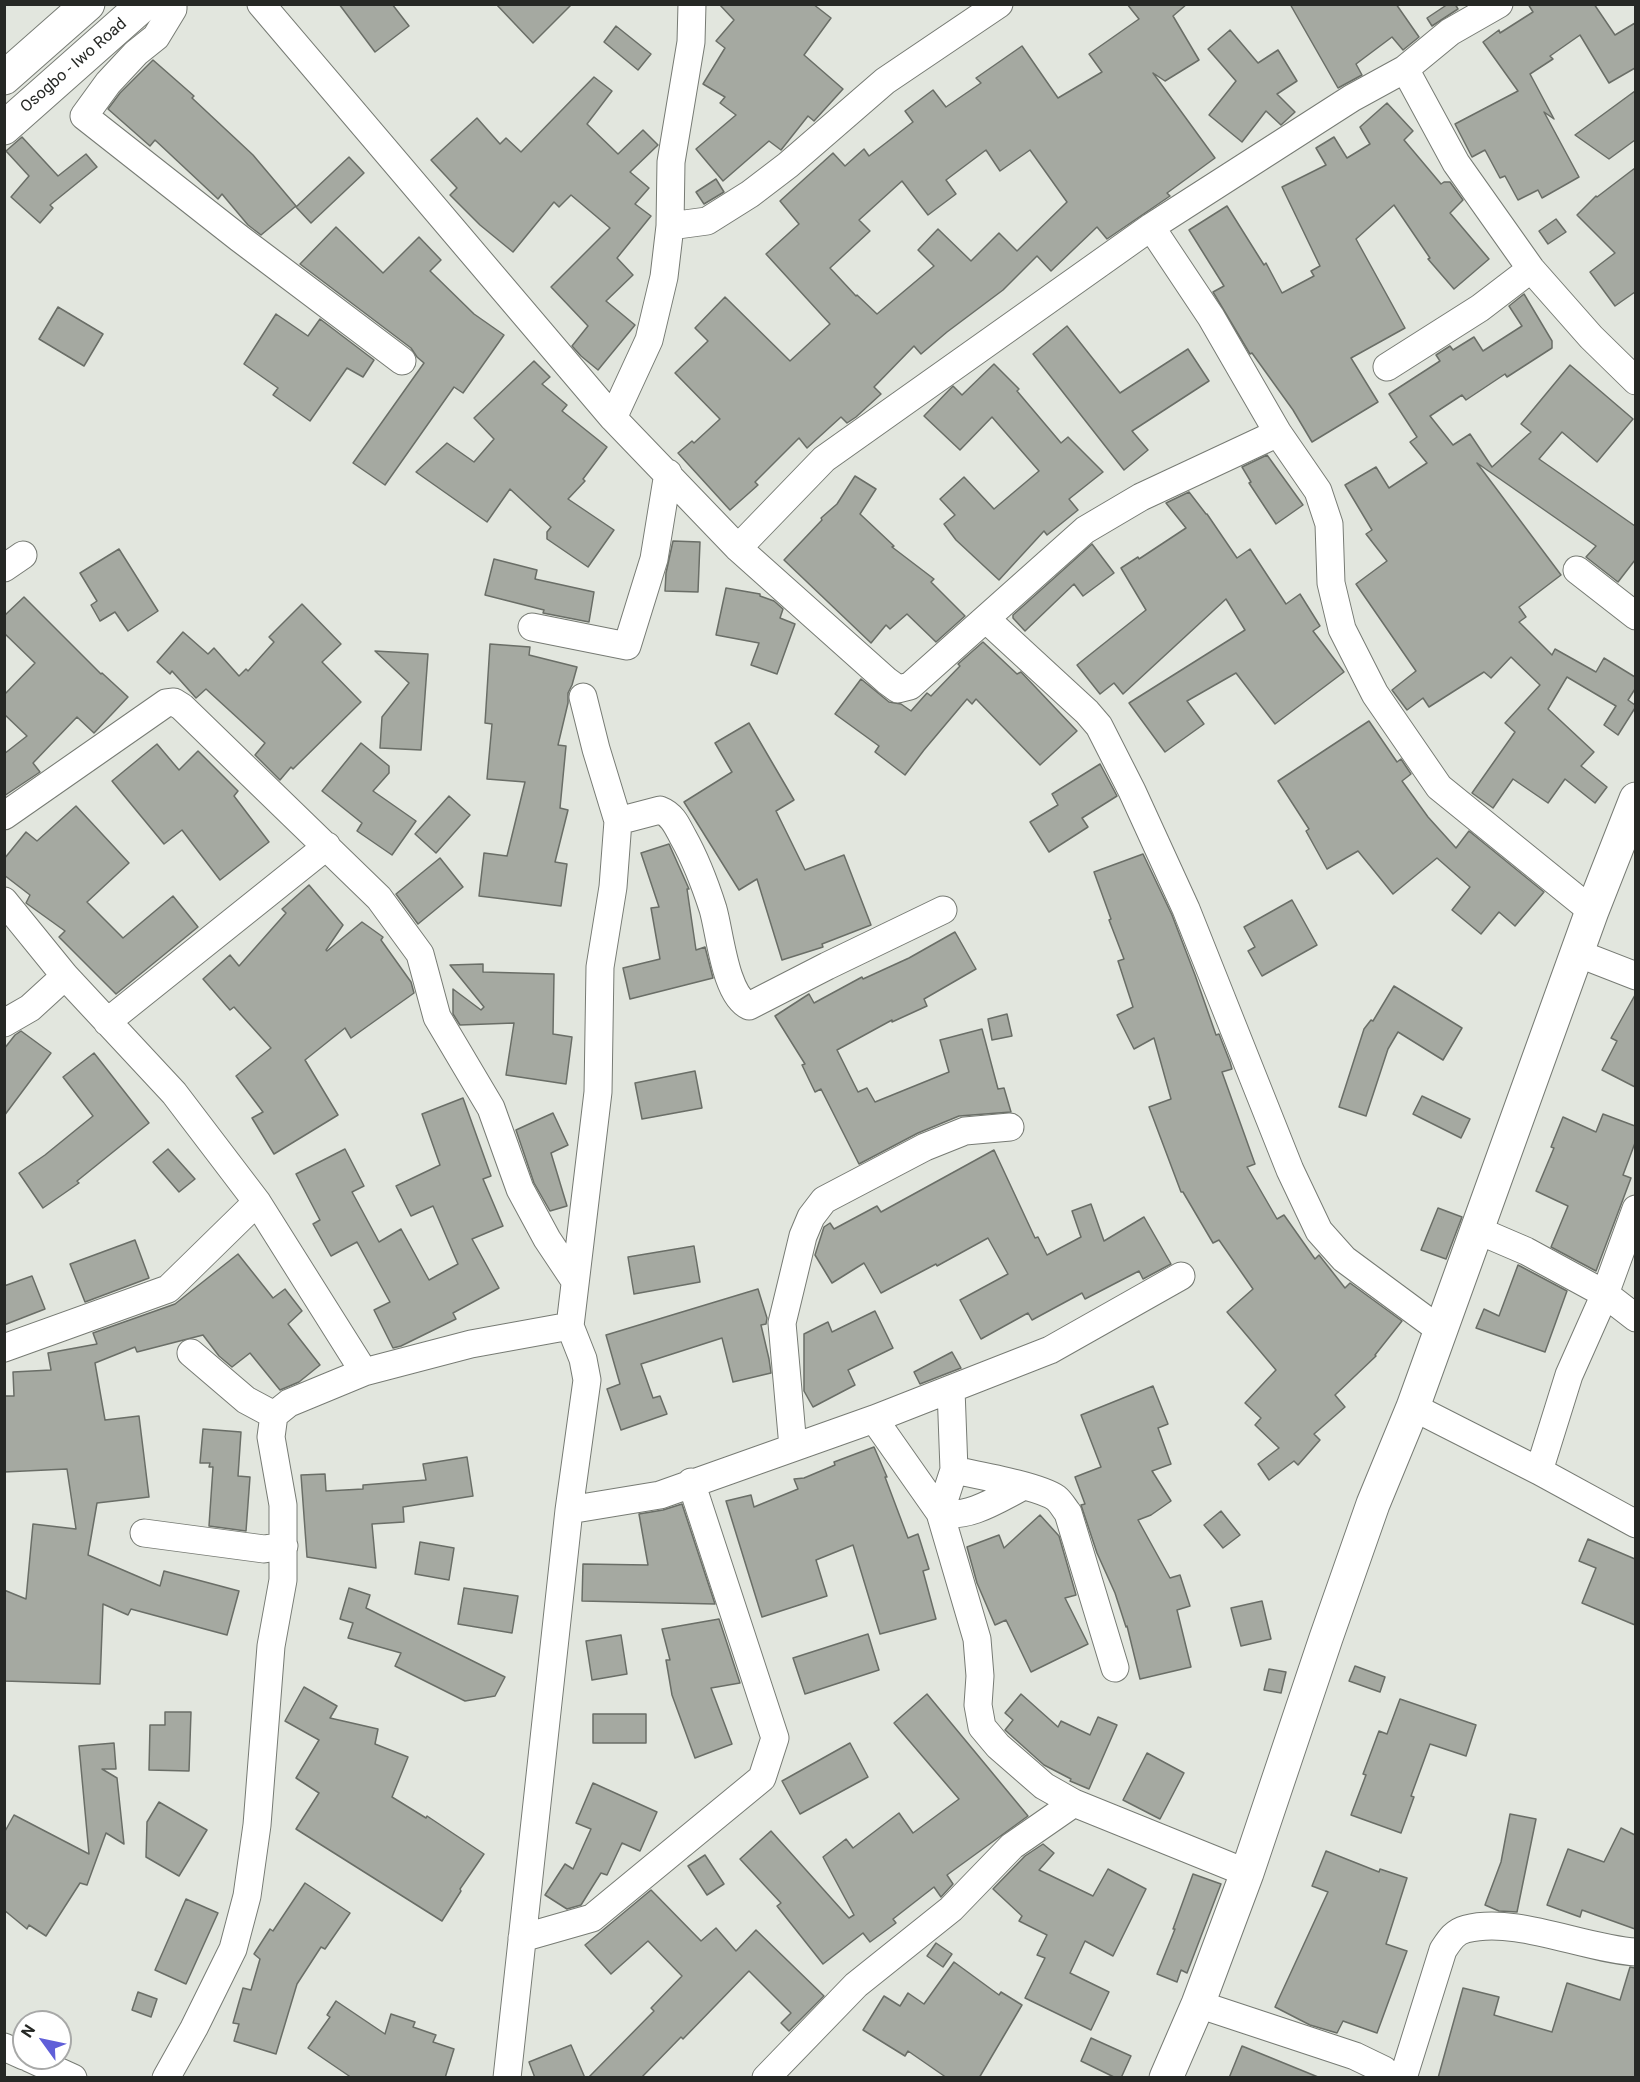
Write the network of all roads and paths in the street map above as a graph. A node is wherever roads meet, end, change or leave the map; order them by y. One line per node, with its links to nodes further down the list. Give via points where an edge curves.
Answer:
1 (88, 4): 9 (main road)
2 (144, 4): 10 (main road, Osogbo - Iwo Road)
3 (173, 4): 14 (street, via 156,37 108,83 84,116)
4 (261, 4): 17 (street)
5 (692, 4): 11 (street, via 690,42 671,162)
6 (999, 4): 11 (street, via 885,81 750,194 707,221)
7 (1499, 4): 8 (street, via 1450,32)
8 (1405, 69): 12 (street, via 1352,98); 13 (street, via 1456,163)
9 (4, 78)
10 (4, 128)
11 (670, 226): 17 (street, via 664,277 649,340)
12 (1151, 227): 18 (street, via 1211,317); 20 (street, via 824,459)
13 (1531, 269): 15 (street, via 1480,308); 16 (street)
14 (402, 361)
15 (1387, 367)
16 (1635, 381)
17 (613, 418): 19 (street)
18 (1278, 433): 23 (street, via 1141,497 1085,530); 32 (street, via 1318,491 1329,524 1331,583 1342,629 1375,694 1439,787)
19 (668, 473): 20 (street); 24 (street, via 654,559 627,646)
20 (738, 548): 23 (street, via 898,689 910,686)
21 (1577, 570): 22 (street)
22 (1635, 616)
23 (986, 619): 47 (street, via 1099,726 1186,909 1290,1170 1319,1232 1344,1259)
24 (532, 627)
25 (583, 697): 28 (street)
26 (1635, 799): 32 (main road)
27 (4, 816): 29 (street, via 166,703 174,702)
28 (618, 821): 31 (street, via 660,810 673,819 697,863 714,911 728,972 739,999 749,1006); 43 (street, via 613,887 600,967 598,1092)
29 (327, 846): 36 (street); 43 (street, via 379,898 420,954 437,1017 491,1108 520,1189)
30 (4, 901): 34 (street)
31 (943, 910)
32 (1592, 911): 33 (main road)
33 (1577, 953): 35 (street); 41 (main road)
34 (65, 976): 36 (street); 37 (street, via 30,1008)
35 (1635, 976)
36 (107, 1022): 39 (street, via 174,1093)
37 (4, 1023)
38 (1010, 1127): 55 (street, via 965,1131 925,1147 824,1200 811,1217 782,1323)
39 (257, 1202): 48 (street, via 168,1289); 50 (street)
40 (1635, 1209): 44 (street)
41 (1477, 1230): 44 (street, via 1526,1251); 47 (main road)
42 (1181, 1276): 51 (street, via 1050,1350)
43 (575, 1281): 46 (street)
44 (1605, 1294): 45 (street); 57 (street, via 1569,1375)
45 (1635, 1318)
46 (570, 1326): 50 (street, via 471,1344); 60 (street, via 587,1380)
47 (1440, 1329): 52 (main road)
48 (4, 1348)
49 (191, 1353): 53 (street, via 246,1400)
50 (364, 1372): 53 (street, via 289,1402)
51 (951, 1389): 54 (street); 56 (street)
52 (1413, 1407): 57 (street); 67 (main road, via 1365,1526)
53 (274, 1415): 64 (street, via 272,1437 284,1505)
54 (874, 1419): 55 (street); 61 (street)
55 (793, 1447): 58 (street)
56 (954, 1470): 59 (street); 61 (street)
57 (1539, 1471): 62 (street)
58 (691, 1482): 60 (street, via 660,1495); 68 (street, via 775,1738 762,1778 592,1917)
59 (1024, 1486): 61 (street, via 967,1512); 65 (street, via 1054,1497 1068,1513)
60 (569, 1510): 68 (street)
61 (940, 1513): 66 (street, via 977,1639 982,1727 1044,1786)
62 (1635, 1524)
63 (144, 1533): 64 (street, via 264,1549)
64 (284, 1546): 74 (street, via 247,1896 233,1949)
65 (1115, 1668)
66 (1074, 1803): 67 (street); 76 (street, via 1012,1846 951,1909 856,1985)
67 (1247, 1873): 70 (main road)
68 (522, 1938): 75 (street)
69 (1635, 1952): 72 (street, via 1501,1925 1465,1929 1452,1936 1443,1950)
70 (1198, 2004): 72 (street); 77 (main road)
71 (55, 2070): 73 (street)
72 (1396, 2070)
73 (73, 2078)
74 (166, 2078)
75 (507, 2078)
76 (766, 2078)
77 (1166, 2078)

